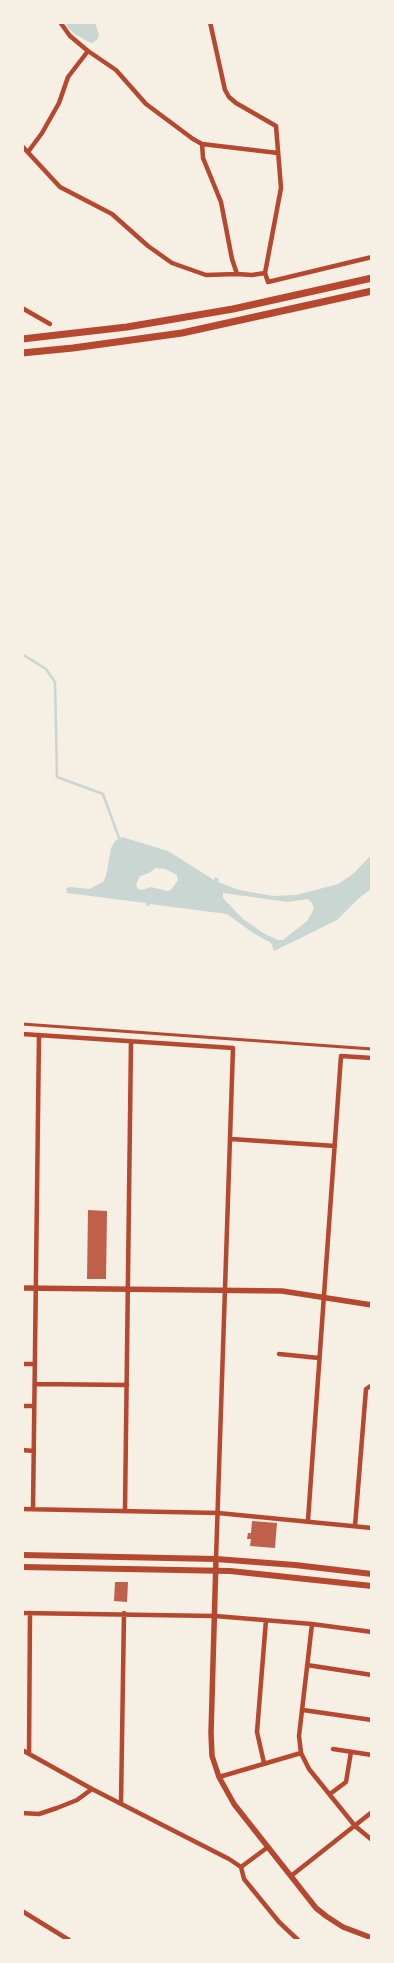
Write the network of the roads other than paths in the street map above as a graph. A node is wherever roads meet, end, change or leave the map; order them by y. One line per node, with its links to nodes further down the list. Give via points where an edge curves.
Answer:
1 (60, 22): 3 (street, via 70,36)
2 (210, 22): 7 (street, via 225,90 236,103 276,126)
3 (88, 51): 4 (street, via 116,70 164,120); 6 (street, via 68,77 59,103)
4 (202, 144): 7 (street); 10 (street, via 203,158 221,202)
5 (22, 146): 6 (street)
6 (28, 152): 10 (street, via 60,187 112,214 172,263 206,275)
7 (278, 153): 9 (street, via 281,188)
8 (372, 257): 9 (street, via 268,282)
9 (265, 273): 10 (street)
10 (237, 274)
11 (372, 278): 15 (main road, via 215,312 127,327)
12 (372, 292): 16 (main road, via 182,333)
13 (22, 308): 14 (street)
14 (50, 324)
15 (22, 339)
16 (22, 353)
17 (22, 1024): 21 (street)
18 (22, 1034): 19 (street)
19 (39, 1035): 20 (street); 26 (street)
20 (131, 1041): 23 (street, via 233,1048); 27 (street)
21 (372, 1049)
22 (372, 1058): 24 (street, via 341,1056)
23 (231, 1139): 24 (street); 28 (street)
24 (335, 1146): 29 (street)
25 (22, 1288): 26 (street)
26 (36, 1288): 27 (street); 34 (street)
27 (128, 1288): 28 (street); 36 (street)
28 (226, 1289): 29 (street, via 282,1291); 45 (street)
29 (324, 1297): 30 (street); 32 (street)
30 (372, 1304)
31 (278, 1354): 32 (street)
32 (319, 1358): 46 (street)
33 (22, 1364): 34 (street)
34 (35, 1364): 35 (street)
35 (35, 1384): 36 (street); 39 (street)
36 (127, 1386): 44 (street)
37 (372, 1386): 47 (street, via 366,1389)
38 (22, 1406): 39 (street)
39 (34, 1406): 41 (street)
40 (22, 1450): 41 (street)
41 (34, 1451): 43 (street)
42 (22, 1509): 43 (street)
43 (33, 1509): 44 (street)
44 (126, 1510): 45 (street)
45 (218, 1513): 46 (street); 50 (street)
46 (308, 1520): 47 (street)
47 (355, 1526): 48 (street)
48 (372, 1528)
49 (22, 1555): 50 (main road)
50 (216, 1559): 52 (street); 53 (main road, via 295,1564)
51 (22, 1567): 52 (main road)
52 (216, 1570): 54 (main road); 58 (street)
53 (372, 1574)
54 (372, 1586)
55 (22, 1613): 56 (street)
56 (30, 1613): 57 (street); 70 (street)
57 (124, 1613): 58 (street); 76 (street)
58 (215, 1616): 59 (street); 73 (street, via 211,1733 212,1756)
59 (266, 1620): 60 (street); 72 (street, via 258,1732)
60 (312, 1624): 61 (street); 62 (street)
61 (372, 1632)
62 (308, 1665): 63 (street); 64 (street)
63 (372, 1675)
64 (303, 1710): 65 (street); 69 (street)
65 (372, 1720)
66 (332, 1749): 68 (street)
67 (22, 1750): 70 (street)
68 (351, 1752): 71 (street); 75 (street, via 346,1782)
69 (301, 1753): 72 (street); 75 (street, via 309,1769)
70 (29, 1754): 74 (street)
71 (372, 1755)
72 (264, 1764): 73 (street)
73 (219, 1777): 81 (street, via 234,1804)
74 (92, 1789): 76 (street); 78 (street, via 77,1800 57,1808 39,1814)
75 (330, 1794): 79 (street)
76 (121, 1803): 82 (street)
77 (372, 1812): 79 (street)
78 (22, 1813)
79 (355, 1826): 80 (street); 83 (street)
80 (372, 1840)
81 (268, 1847): 82 (street); 83 (street)
82 (241, 1867): 87 (street, via 244,1879)
83 (291, 1876): 85 (street, via 326,1916)
84 (22, 1911): 86 (street)
85 (372, 1938)
86 (69, 1940)
87 (298, 1940)

